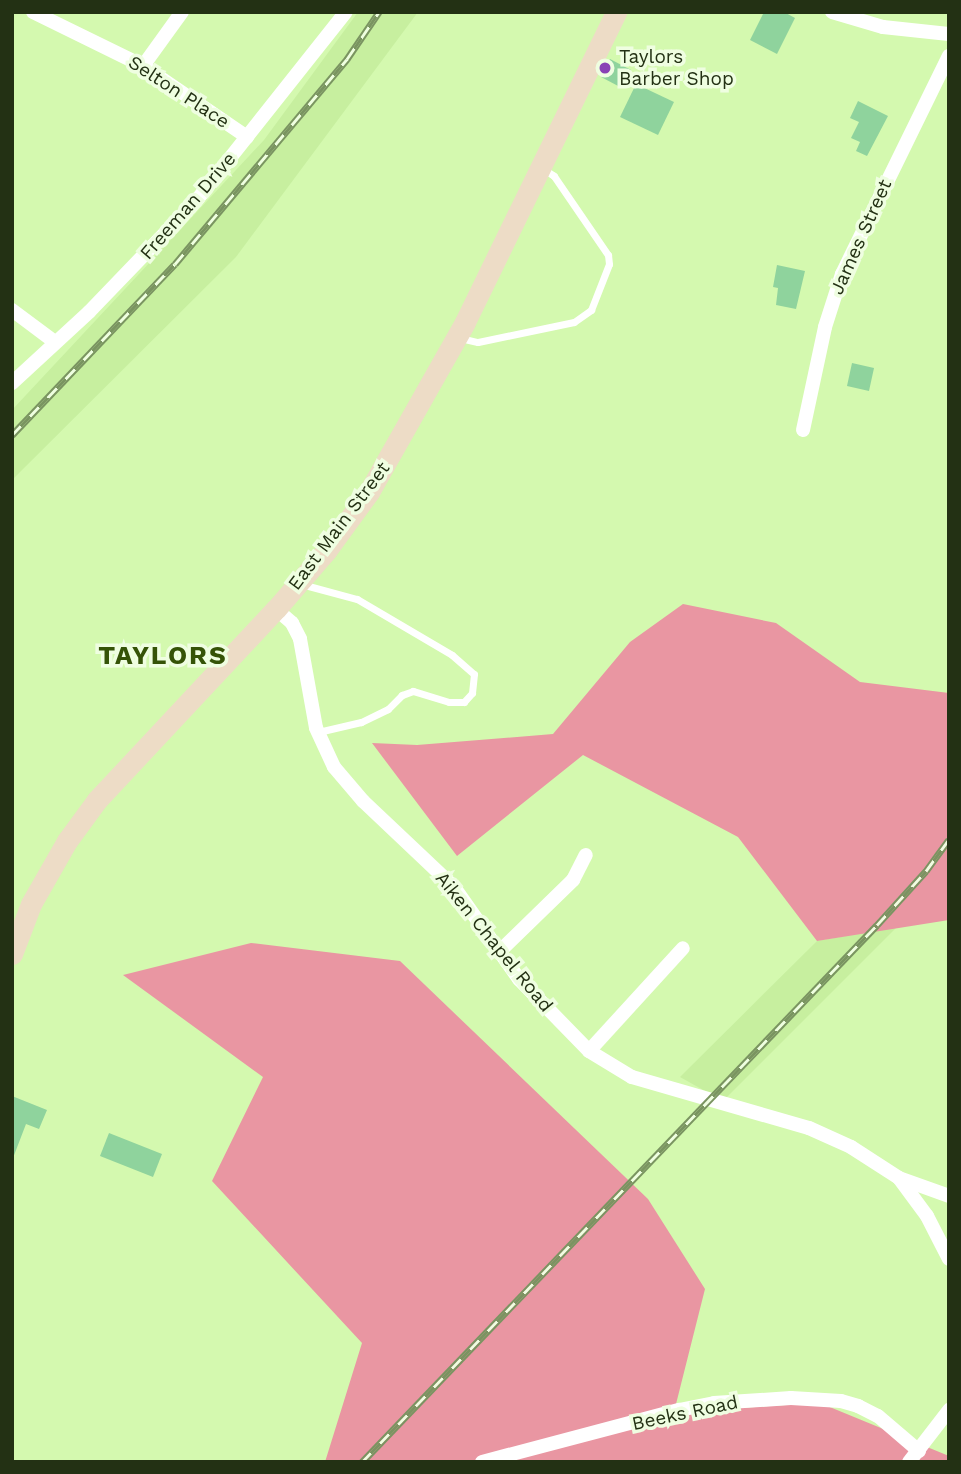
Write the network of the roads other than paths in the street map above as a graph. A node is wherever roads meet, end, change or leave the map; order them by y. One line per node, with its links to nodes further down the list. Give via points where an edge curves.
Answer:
1 (33, 12): 8 (street, Selton Place)
2 (182, 12): 8 (street)
3 (346, 12): 9 (street, Freeman Drive)
4 (616, 12): 10 (street, East Main Street)
5 (832, 12): 6 (street, via 883,27)
6 (949, 34)
7 (949, 56): 15 (street, James Street, via 842,274 825,327)
8 (143, 66): 9 (street, Selton Place)
9 (247, 137): 13 (street, Freeman Drive, via 165,236)
10 (541, 168): 12 (street, East Main Street); 12 (lane, via 554,176 608,255 609,264 591,310 574,322 478,342)
11 (12, 310): 13 (street)
12 (457, 337): 16 (street, East Main Street, via 369,492)
13 (55, 342): 14 (street, Freeman Drive)
14 (12, 383)
15 (803, 430)
16 (299, 583): 17 (street, East Main Street); 18 (lane, via 357,599 474,674 472,693 464,702 413,691 361,722)
17 (276, 609): 18 (street, Aiken Chapel Road, via 300,639); 22 (street, East Main Street, via 97,800 31,904)
18 (317, 732): 21 (street, Aiken Chapel Road, via 345,782 454,887)
19 (586, 855): 21 (street, via 573,880)
20 (683, 948): 23 (street)
21 (500, 951): 23 (street, Aiken Chapel Road, via 519,979)
22 (12, 954)
23 (589, 1051): 24 (street, Aiken Chapel Road, via 632,1077 827,1135)
24 (899, 1178): 25 (street); 26 (street, Aiken Chapel Road, via 927,1216)
25 (949, 1196)
26 (949, 1259)
27 (949, 1410): 28 (street)
28 (914, 1456): 29 (street, Beeks Road, via 878,1416 858,1406 791,1398 679,1410)
29 (482, 1462)

